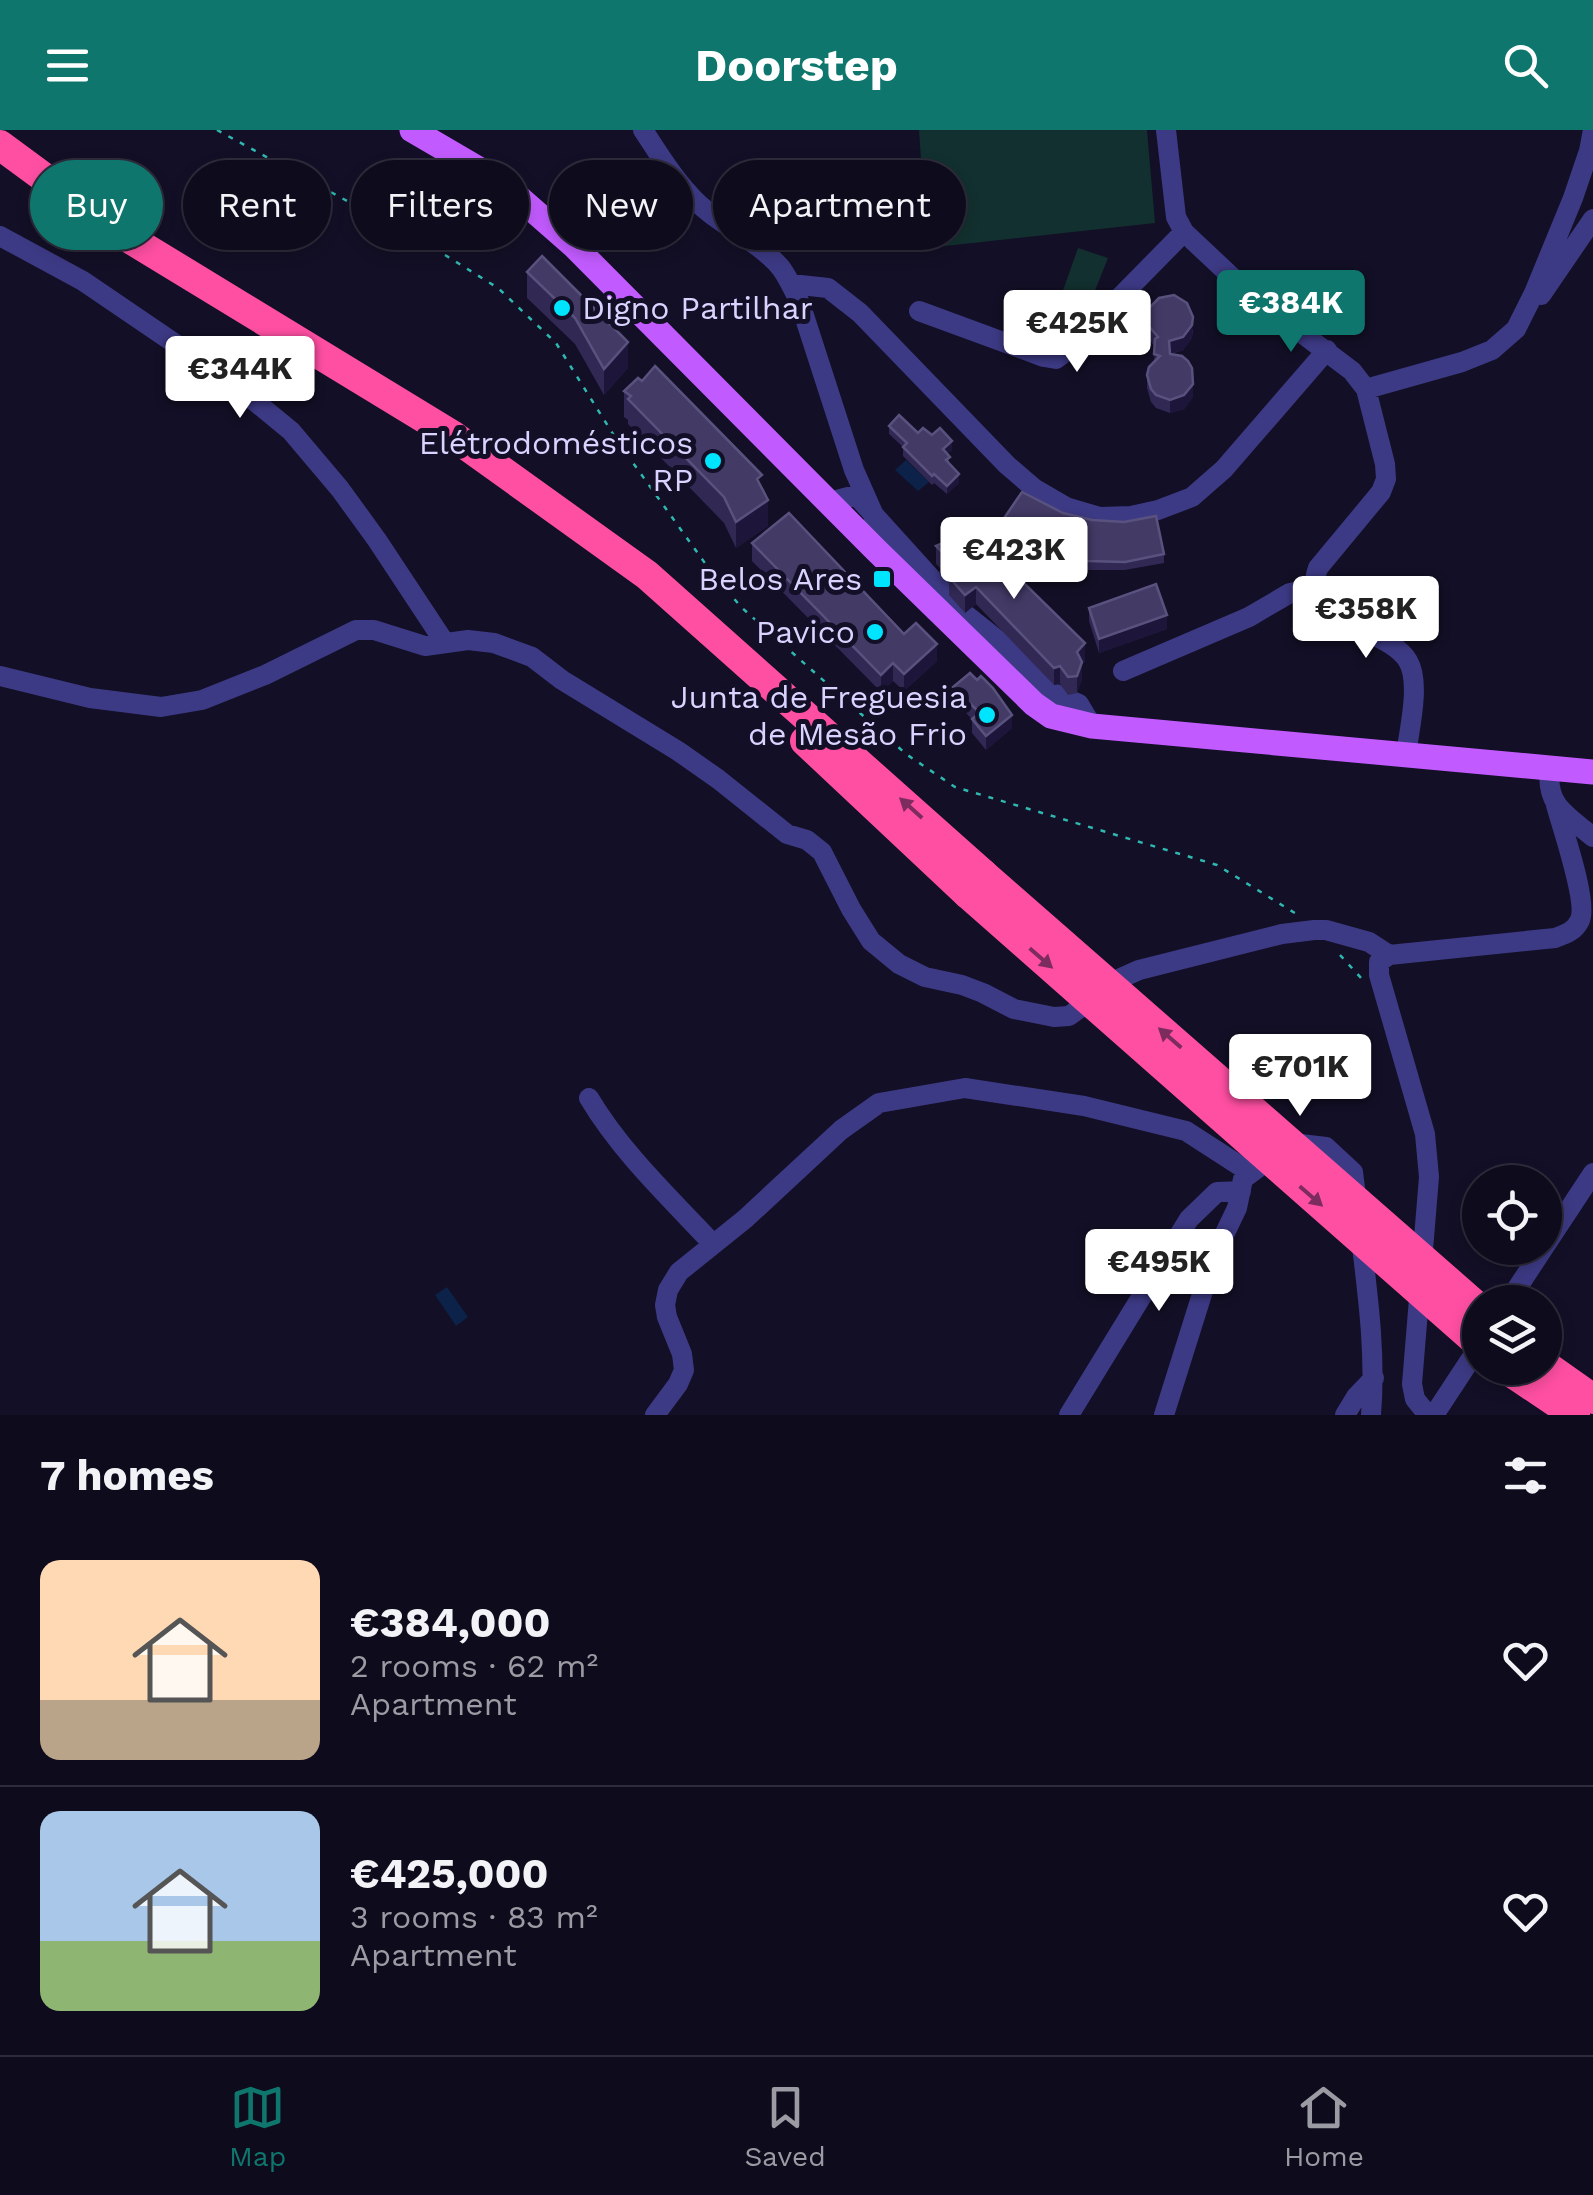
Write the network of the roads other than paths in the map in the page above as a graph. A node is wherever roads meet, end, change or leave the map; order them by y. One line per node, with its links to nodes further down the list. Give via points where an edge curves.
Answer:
1 (412, 130): 17 (main road, via 501,182 572,244)
2 (642, 130): 10 (street, via 688,194 766,254)
3 (1166, 130): 8 (street, via 1176,217)
4 (1593, 130): 12 (street, via 1573,198)
5 (0, 145): 30 (highway, one-way to 5, via 648,575 452,435 114,229)
6 (0, 165): 30 (highway, via 68,214 463,453 589,546)
7 (1593, 219): 12 (street)
8 (1184, 232): 11 (street, via 1056,359); 13 (street, via 1250,294)
9 (0, 236): 22 (street, via 98,291 230,381 290,431 378,540)
10 (792, 284): 13 (street, via 828,288 1035,489 1100,516 1131,516 1192,496 1224,469); 15 (street)
11 (919, 310)
12 (1516, 328): 14 (street, via 1492,350)
13 (1326, 350): 14 (street)
14 (1366, 389): 20 (street, via 1386,479 1318,568)
15 (854, 470): 16 (street); 18 (street)
16 (856, 495): 17 (street); 18 (street)
17 (837, 511): 19 (main road)
18 (873, 513): 19 (street); 21 (street)
19 (876, 550): 21 (main road)
20 (1314, 588): 23 (street); 25 (street, via 1331,612 1408,660 1415,681)
21 (936, 597): 25 (main road, via 1051,716 1092,726)
22 (445, 644): 24 (street, via 425,646 356,630 202,700 161,707); 31 (street, via 494,643 532,656 822,852 872,941 898,964 1014,1009 1068,1016 1139,970 1282,934 1326,930)
23 (1122, 670)
24 (0, 676)
25 (1406, 755): 26 (main road)
26 (1550, 768): 27 (main road); 28 (street)
27 (1593, 772)
28 (1556, 805): 29 (street); 31 (street, via 1582,900 1574,930 1555,938)
29 (1593, 838)
30 (975, 884): 37 (highway, one-way to 30, bridge); 38 (highway, one-way to 38, bridge)
31 (1390, 954): 49 (street, via 1379,962 1379,974 1425,1134 1430,1177 1412,1384 1415,1399)
32 (589, 1098): 35 (street)
33 (1593, 1173): 36 (street)
34 (1246, 1182): 35 (street, via 1186,1131 1084,1106 965,1088 879,1103); 41 (street, via 1292,1143 1326,1148 1353,1172); 45 (street, via 1217,1192 1189,1219); 46 (street, via 1214,1256)
35 (713, 1244): 44 (street, via 668,1290 667,1317 684,1370)
36 (1519, 1285)
37 (1462, 1295)
38 (1462, 1329)
39 (1462, 1371): 49 (street)
40 (1562, 1377): 43 (highway)
41 (1374, 1378): 47 (street); 48 (street)
42 (1532, 1385): 50 (highway)
43 (1593, 1400)
44 (655, 1415)
45 (1069, 1415)
46 (1164, 1415)
47 (1344, 1415)
48 (1371, 1415)
49 (1431, 1415)
50 (1575, 1415)

